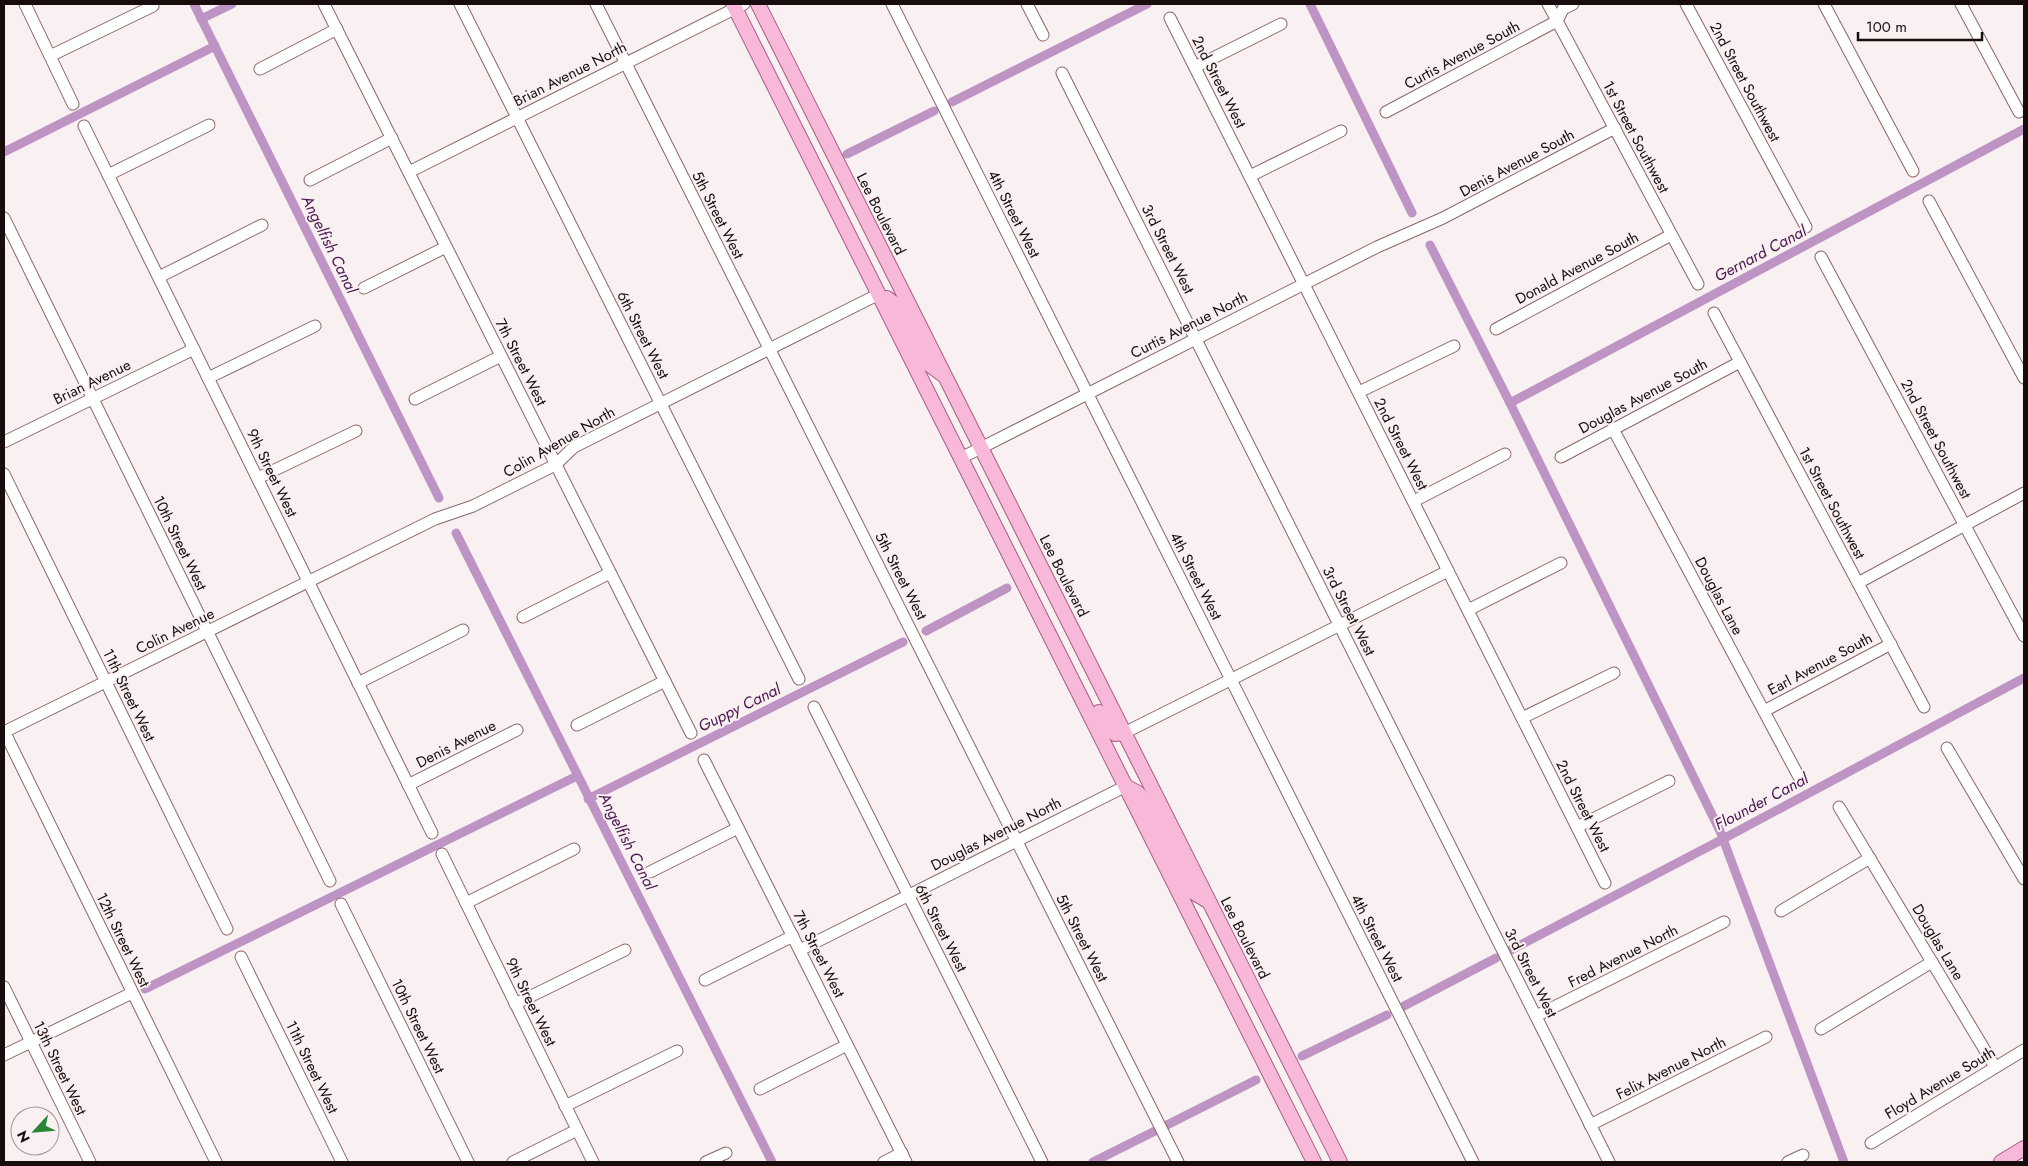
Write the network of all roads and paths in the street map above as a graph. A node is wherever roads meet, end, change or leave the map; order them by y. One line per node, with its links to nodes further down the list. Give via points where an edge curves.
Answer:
1 (25, 4): 20 (street)
2 (324, 4): 18 (street, 7th Street West)
3 (460, 4): 28 (street, 6th Street West)
4 (596, 4): 21 (street, 5th Street West)
5 (758, 4): 61 (main road, Lee Boulevard)
6 (892, 4): 65 (street, 4th Street West)
7 (1028, 4): 19 (street)
8 (1548, 4): 16 (street, 1st Street Southwest)
9 (1573, 4): 16 (street, Curtis Avenue South, via 1563,9)
10 (1686, 4): 43 (street, 2nd Street Southwest)
11 (1824, 4): 34 (street)
12 (1961, 4): 27 (street)
13 (738, 5): 21 (street, Brian Avenue North); 51 (main road)
14 (153, 6): 20 (street)
15 (1170, 18): 22 (street, 2nd Street West)
16 (1557, 21): 26 (street, Curtis Avenue South); 31 (street, 1st Street Southwest)
17 (1281, 24): 22 (street)
18 (337, 30): 23 (street); 33 (street, 7th Street West)
19 (1043, 35)
20 (50, 56): 25 (street)
21 (626, 63): 28 (street, Brian Avenue North); 58 (street, 5th Street West)
22 (1195, 68): 37 (street, 2nd Street West)
23 (260, 69)
24 (1062, 73): 55 (street, 3rd Street West)
25 (73, 104)
26 (1386, 112)
27 (2019, 112)
28 (517, 117): 35 (street, Brian Avenue North); 68 (street, 6th Street West)
29 (84, 126): 36 (street, 9th Street West)
30 (209, 126): 36 (street)
31 (1614, 128): 41 (street, Denis Avenue South); 44 (street, 1st Street Southwest)
32 (1341, 131): 37 (street)
33 (392, 138): 35 (street, 7th Street West); 38 (street)
34 (1913, 171)
35 (409, 172): 45 (street, 7th Street West)
36 (108, 175): 47 (street, 9th Street West)
37 (1250, 176): 48 (street, 2nd Street West)
38 (310, 180)
39 (1929, 201): 63 (street)
40 (4, 218): 66 (street, 10th Street West)
41 (1434, 223): 48 (street, Curtis Avenue North, via 1377,247)
42 (262, 225): 47 (street)
43 (1806, 227)
44 (1671, 235): 49 (street, 1st Street Southwest); 54 (street, Donald Avenue South)
45 (446, 247): 50 (street); 59 (street, 7th Street West)
46 (1821, 257): 81 (street, 2nd Street Southwest)
47 (158, 276): 57 (street, 9th Street West)
48 (1305, 284): 55 (street, Curtis Avenue North); 64 (street, 2nd Street West)
49 (1698, 284)
50 (364, 288)
51 (879, 294): 58 (street, Colin Avenue North); 61 (main road, via 895,304 923,360); 75 (main road)
52 (1714, 313): 60 (street, 1st Street Southwest)
53 (315, 326): 62 (street)
54 (1496, 329)
55 (1196, 339): 65 (street, Curtis Avenue North); 91 (street, 3rd Street West)
56 (1454, 346): 64 (street)
57 (194, 349): 62 (street, 9th Street West); 66 (street, Brian Avenue)
58 (769, 349): 68 (street, Colin Avenue North); 121 (street, 5th Street West)
59 (500, 356): 67 (street); 76 (street, 7th Street West)
60 (1740, 362): 69 (street, Douglas Avenue South); 87 (street, 1st Street Southwest)
61 (944, 376): 72 (main road, Lee Boulevard)
62 (208, 378): 78 (street, 9th Street West)
63 (2024, 378)
64 (1359, 392): 80 (street, 2nd Street West)
65 (1087, 393): 72 (street, Curtis Avenue North); 98 (street, 4th Street West)
66 (93, 399): 71 (street, Brian Avenue); 93 (street, 10th Street West)
67 (415, 399)
68 (661, 404): 76 (street, Colin Avenue North, via 574,447); 97 (street, 6th Street West)
69 (1613, 429): 74 (street, Douglas Avenue South); 104 (street, Douglas Lane)
70 (356, 430): 78 (street)
71 (4, 442)
72 (981, 447): 75 (street, Curtis Avenue North); 110 (main road, Lee Boulevard)
73 (1505, 454): 80 (street)
74 (1561, 457)
75 (961, 458): 90 (main road)
76 (556, 464): 82 (street, Colin Avenue North, via 473,506 435,519); 85 (street, 7th Street West)
77 (4, 474): 100 (street, 11th Street West)
78 (258, 478): 86 (street, 9th Street West)
79 (2024, 493): 81 (street)
80 (1414, 502): 84 (street, 2nd Street West)
81 (1965, 525): 87 (street); 94 (street, 2nd Street Southwest)
82 (358, 556): 86 (street, Colin Avenue)
83 (1561, 563): 88 (street)
84 (1448, 571): 88 (street, 2nd Street West); 91 (street)
85 (610, 573): 89 (street); 99 (street, 7th Street West)
86 (308, 582): 93 (street, Colin Avenue); 101 (street, 9th Street West)
87 (1858, 582): 95 (street, 1st Street Southwest)
88 (1468, 610): 105 (street, 2nd Street West)
89 (523, 617)
90 (1043, 621): 110 (main road, via 1057,630 1107,728 1115,734); 116 (main road)
91 (1340, 625): 98 (street); 145 (street, 3rd Street West)
92 (464, 630): 101 (street)
93 (207, 632): 100 (street, Colin Avenue); 127 (street, 10th Street West)
94 (2024, 636)
95 (1891, 644): 103 (street, 1st Street Southwest); 104 (street, Earl Avenue South)
96 (1614, 673): 105 (street)
97 (799, 679)
98 (1231, 679): 110 (street); 176 (street, 4th Street West)
99 (665, 681): 106 (street); 109 (street, 7th Street West)
100 (106, 682): 108 (street, Colin Avenue); 135 (street, 11th Street West)
101 (358, 683): 115 (street, 9th Street West)
102 (814, 707): 129 (street, 6th Street West)
103 (1924, 707)
104 (1764, 711): 113 (street, Douglas Lane)
105 (1522, 718): 118 (street, 2nd Street West)
106 (577, 725)
107 (517, 730): 115 (street, Denis Avenue)
108 (4, 732): 143 (street, 12th Street West)
109 (690, 733)
110 (1124, 733): 130 (main road, Lee Boulevard)
111 (1947, 748): 126 (street)
112 (704, 760): 119 (street, 7th Street West)
113 (1799, 777)
114 (1668, 781): 118 (street)
115 (408, 784): 120 (street, 9th Street West)
116 (1126, 786): 121 (street, Douglas Avenue North); 130 (main road, via 1144,800 1191,891); 174 (main road)
117 (1839, 807): 124 (street, Douglas Lane)
118 (1577, 827): 128 (street, 2nd Street West)
119 (738, 828): 125 (street); 136 (street, 7th Street West)
120 (432, 833)
121 (1017, 841): 129 (street, Douglas Avenue North); 173 (street, 5th Street West)
122 (574, 850): 131 (street)
123 (442, 854): 131 (street, 9th Street West)
124 (1870, 858): 133 (street); 140 (street, Douglas Lane)
125 (650, 872)
126 (2024, 879)
127 (330, 881)
128 (1605, 883)
129 (908, 895): 138 (street, Douglas Avenue North); 172 (street, 6th Street West)
130 (1209, 902): 175 (main road, Lee Boulevard)
131 (466, 903): 144 (street, 9th Street West)
132 (341, 904): 167 (street, 10th Street West)
133 (1781, 911)
134 (1724, 922): 145 (street, Fred Avenue North)
135 (227, 929)
136 (793, 936): 138 (street, 7th Street West); 141 (street)
137 (624, 950): 144 (street)
138 (800, 950): 149 (street, 7th Street West)
139 (241, 957): 166 (street, 11th Street West)
140 (1932, 962): 146 (street); 153 (street, Douglas Lane)
141 (705, 980)
142 (4, 987): 148 (street, 13th Street West)
143 (132, 993): 148 (street); 165 (street, 12th Street West)
144 (515, 1004): 155 (street, 9th Street West)
145 (1536, 1016): 156 (street, 3rd Street West)
146 (1821, 1029)
147 (1766, 1037): 156 (street, Felix Avenue North)
148 (31, 1042): 152 (street); 164 (street, 13th Street West)
149 (847, 1045): 154 (street); 162 (street, 7th Street West)
150 (2024, 1050): 153 (street, Floyd Avenue South)
151 (677, 1052): 155 (street)
152 (4, 1055)
153 (1995, 1067): 158 (street, Floyd Avenue South)
154 (760, 1089)
155 (565, 1106): 157 (street, 9th Street West)
156 (1590, 1125): 177 (street, 3rd Street West)
157 (577, 1130): 168 (street); 169 (street, 9th Street West)
158 (1871, 1143)
159 (2024, 1148): 179 (main road)
160 (726, 1153): 170 (street)
161 (1803, 1154): 178 (street)
162 (904, 1158): 171 (street)
163 (2024, 1158): 180 (main road)
164 (90, 1162)
165 (216, 1162)
166 (342, 1162)
167 (468, 1162)
168 (513, 1162)
169 (593, 1162)
170 (706, 1162)
171 (884, 1162)
172 (1042, 1162)
173 (1178, 1162)
174 (1314, 1162)
175 (1340, 1162)
176 (1473, 1162)
177 (1609, 1162)
178 (1788, 1162)
179 (2001, 1162)
180 (2016, 1162)

